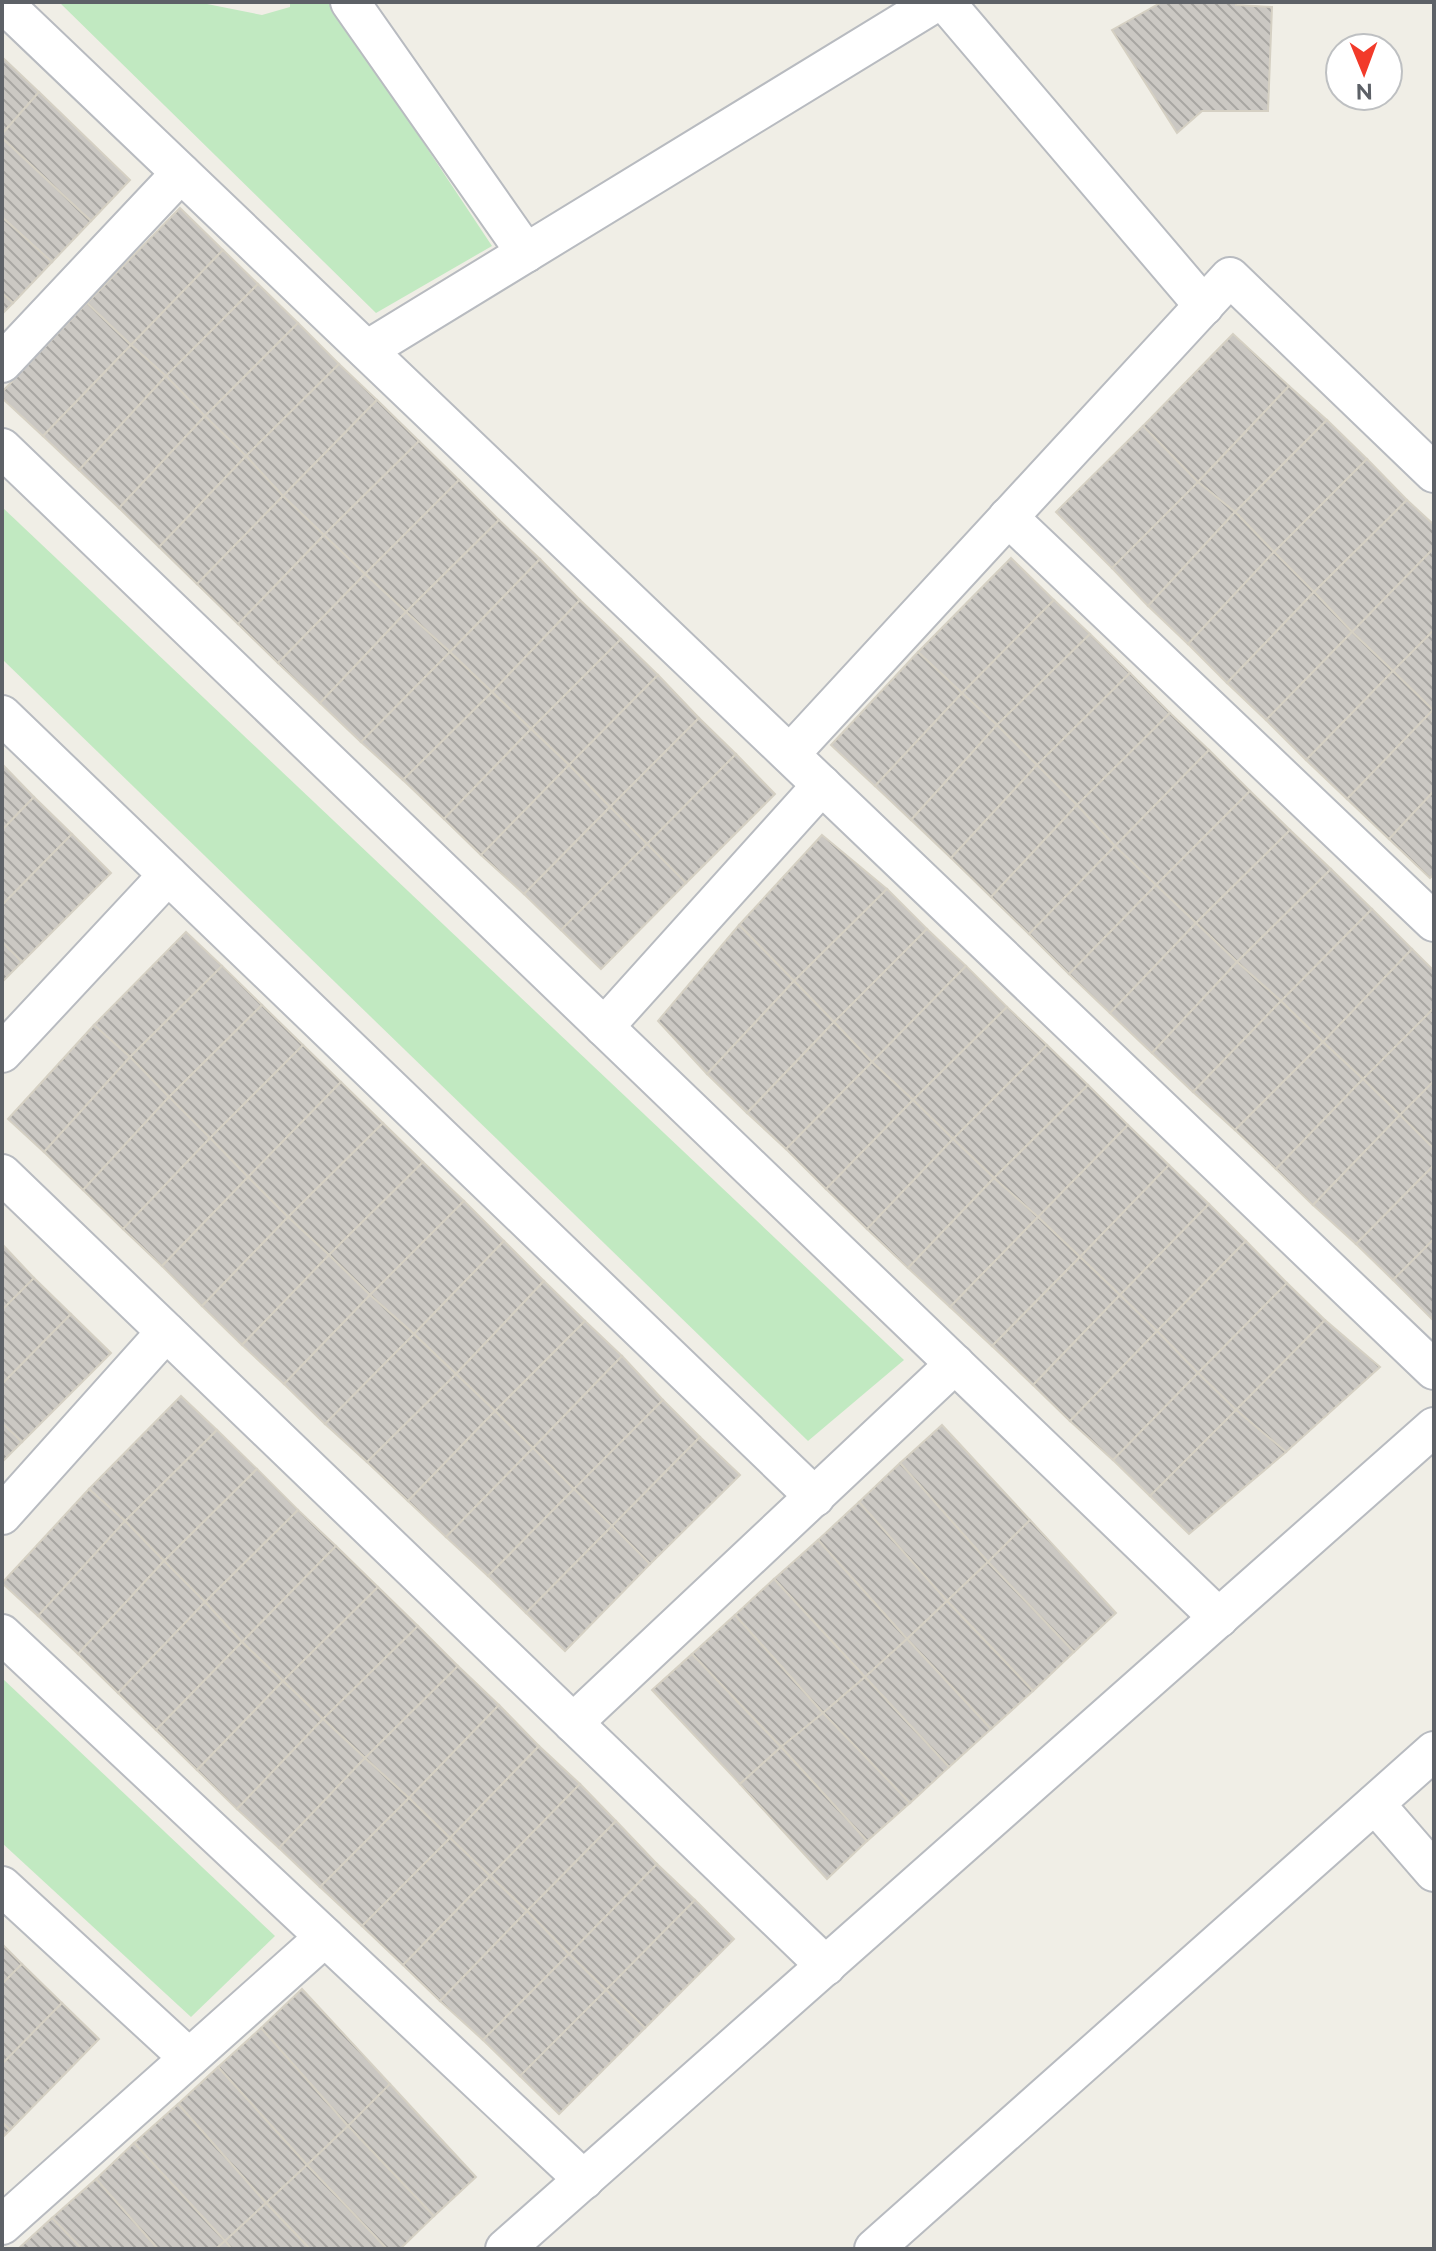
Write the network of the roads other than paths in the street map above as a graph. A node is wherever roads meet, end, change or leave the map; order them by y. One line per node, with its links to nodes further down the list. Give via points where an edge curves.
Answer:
1 (2, 2): 5 (street)
2 (350, 2): 6 (street)
3 (936, 2): 6 (street)
4 (945, 2): 7 (street)
5 (181, 173): 8 (street); 9 (street)
6 (526, 253): 8 (street)
7 (1204, 306): 11 (street, via 1230,277); 12 (street)
8 (367, 350): 14 (street)
9 (2, 363)
10 (2, 448): 18 (street)
11 (1434, 473)
12 (1008, 517): 14 (street); 17 (street)
13 (2, 715): 16 (street)
14 (790, 754): 15 (street)
15 (822, 785): 18 (street); 23 (street)
16 (168, 875): 19 (street); 25 (street)
17 (1434, 922)
18 (604, 1027): 22 (street)
19 (2, 1053)
20 (2, 1174): 21 (street)
21 (166, 1332): 26 (street); 29 (street)
22 (955, 1364): 25 (street); 27 (street)
23 (1434, 1370)
24 (1434, 1427): 27 (street)
25 (815, 1497): 29 (street)
26 (2, 1515)
27 (1219, 1618): 35 (street)
28 (2, 1634): 34 (street)
29 (573, 1723): 35 (street)
30 (1434, 1751): 31 (street)
31 (1375, 1804): 32 (street); 40 (street)
32 (1434, 1872)
33 (2, 1886): 36 (street)
34 (325, 1937): 36 (street); 37 (street)
35 (826, 1966): 37 (street)
36 (189, 2058): 38 (street)
37 (584, 2180): 39 (street)
38 (2, 2225)
39 (505, 2249)
40 (874, 2249)

